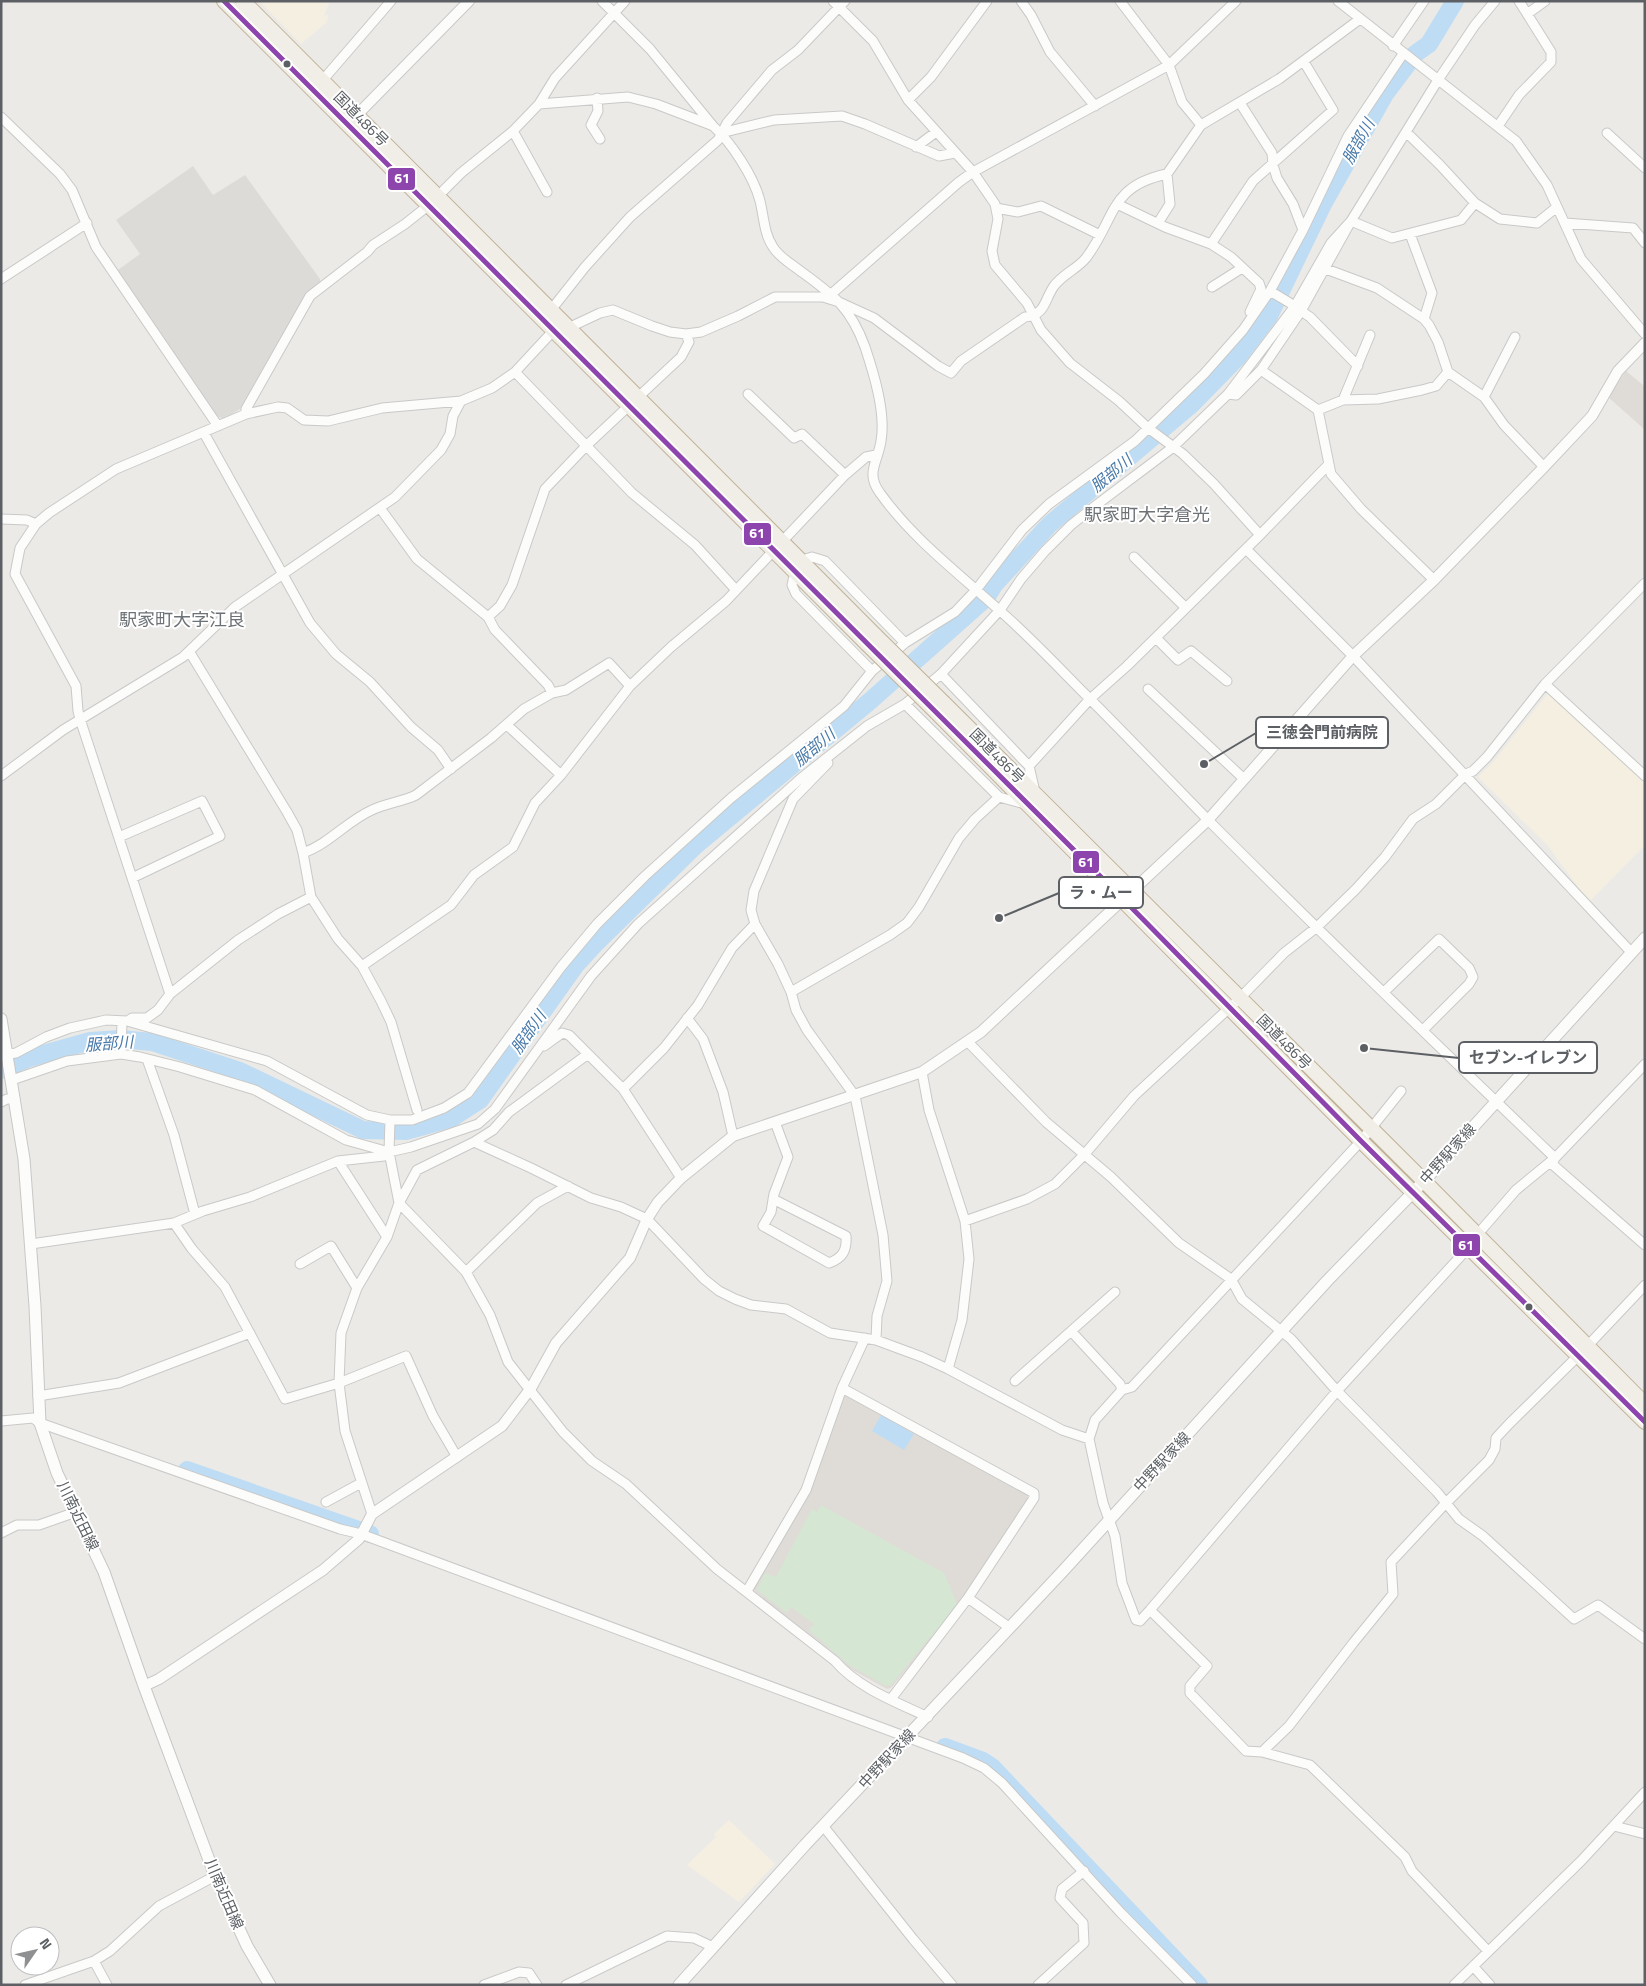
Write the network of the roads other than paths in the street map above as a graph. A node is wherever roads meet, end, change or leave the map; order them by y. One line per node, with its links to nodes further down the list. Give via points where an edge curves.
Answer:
1 (224, 1): 33 (highway, 国道486号)
2 (243, 1): 26 (highway, 国道486号)
3 (390, 1): 26 (street)
4 (469, 1): 33 (street)
5 (602, 1): 18 (street)
6 (625, 1): 18 (street)
7 (987, 1): 28 (street, via 931,77)
8 (1021, 1): 31 (street, via 1050,52)
9 (1120, 1): 24 (street)
10 (1236, 1): 24 (street)
11 (1338, 1): 17 (street)
12 (1424, 1): 21 (street)
13 (1495, 1): 25 (street)
14 (1519, 1): 19 (street)
15 (1545, 1): 19 (street)
16 (839, 3): 28 (street, via 874,41); 40 (street, via 798,50 772,70)
17 (1348, 4): 20 (street)
18 (614, 13): 30 (street, via 555,78); 35 (street, via 650,49)
19 (1527, 14): 36 (street, via 1551,52 1551,62 1519,95)
20 (1360, 19): 21 (street); 23 (street)
21 (1393, 46): 22 (street)
22 (1403, 54): 25 (street); 59 (street, via 1348,136)
23 (1304, 62): 29 (street); 45 (street, via 1333,110)
24 (1169, 65): 31 (street); 34 (street, via 1182,102)
25 (1438, 80): 36 (street); 39 (street)
26 (322, 81): 33 (highway, 国道486号)
27 (597, 98): 30 (street); 35 (street, via 637,99); 42 (street, via 598,111 592,125)
28 (908, 100): 38 (street)
29 (1240, 103): 34 (street); 45 (street, via 1272,153)
30 (539, 104): 37 (street)
31 (1095, 106): 47 (street)
32 (1, 117): 56 (street, via 60,174 72,190)
33 (353, 119): 50 (highway, 国道486号)
34 (1201, 125): 48 (street)
35 (713, 126): 40 (street)
36 (1498, 126): 53 (street, via 1516,141 1547,185)
37 (513, 132): 49 (street); 50 (street, via 461,172)
38 (936, 132): 43 (street); 44 (street)
39 (1406, 132): 51 (street); 55 (street)
40 (721, 133): 43 (street, via 774,120 842,116); 69 (street, via 752,179 773,248); 71 (street, via 718,140 630,217)
41 (1607, 133): 46 (street)
42 (600, 139)
43 (916, 147): 44 (street, via 939,156)
44 (955, 153): 47 (street)
45 (1273, 165): 59 (street); 62 (street, via 1253,181)
46 (1645, 168)
47 (973, 172): 54 (street); 69 (street)
48 (1167, 174): 52 (street, via 1135,185); 57 (street, via 1170,204)
49 (547, 192)
50 (433, 201): 71 (highway, 国道486号); 77 (highway, 国道486号); 94 (street, via 310,296)
51 (1475, 203): 53 (street, via 1500,219 1537,223); 60 (street, via 1461,220)
52 (1117, 204): 57 (street); 61 (street)
53 (1557, 207): 58 (street)
54 (996, 208): 61 (street, via 1018,212 1041,206); 73 (street, via 998,219 992,252 995,265)
55 (1351, 221): 60 (street, via 1392,238); 65 (street); 70 (street, via 1331,243)
56 (86, 223): 66 (street); 95 (street, via 96,247)
57 (1158, 223): 62 (street)
58 (1565, 223): 63 (street, via 1633,228); 79 (street, via 1581,259)
59 (1303, 230): 68 (street)
60 (1410, 234): 75 (street, via 1432,293)
61 (1100, 235): 73 (street, via 1085,259 1054,286 1040,312)
62 (1211, 244): 64 (street)
63 (1645, 244)
64 (1242, 268): 67 (street); 74 (street, via 1259,283 1261,289 1250,311)
65 (1326, 269): 70 (street); 75 (street, via 1377,288)
66 (1, 279)
67 (1212, 287)
68 (1270, 291): 70 (street); 74 (street)
69 (829, 296): 72 (street); 78 (street, via 775,297 701,332)
70 (1297, 307): 83 (street); 84 (street); 88 (street)
71 (551, 310): 76 (highway, 国道486号); 77 (street)
72 (851, 311): 73 (street, via 874,318 951,373 961,361 1025,317); 100 (street, via 865,347 883,422 881,445)
73 (1034, 316): 96 (street, via 1040,330 1070,363 1120,401)
74 (1253, 316): 96 (street, via 1204,374)
75 (1424, 319): 86 (street, via 1438,342)
76 (570, 328): 77 (street); 78 (street, via 587,318 614,310 652,326); 92 (highway, 国道486号)
77 (554, 330): 85 (street); 92 (highway, 国道486号)
78 (686, 334): 92 (street, via 689,342 681,357)
79 (1645, 334)
80 (1370, 335): 83 (street)
81 (1515, 337): 89 (street)
82 (1645, 342): 102 (street, via 1618,371 1592,416)
83 (1358, 366): 90 (street)
84 (1261, 370): 88 (street, via 1236,395); 93 (street)
85 (515, 372): 91 (street, via 492,388); 98 (street)
86 (1448, 372): 89 (street); 90 (street, via 1436,386 1422,390 1378,399)
87 (748, 394): 103 (street, via 794,438 802,434)
88 (1228, 394): 99 (street)
89 (1484, 397): 102 (street, via 1504,425)
90 (1342, 400): 93 (street)
91 (461, 401): 94 (street, via 382,408 322,421 304,420 286,408 278,407); 104 (street, via 441,450)
92 (633, 402): 98 (street); 108 (highway, 国道486号)
93 (1318, 410): 101 (street)
94 (246, 414): 95 (street)
95 (218, 426): 97 (street)
96 (1150, 430): 99 (street); 116 (street, via 1049,504 1022,530)
97 (204, 433): 106 (street, via 116,469); 112 (street)
98 (587, 445): 115 (street, via 632,493 695,545); 119 (street, via 545,489 512,585 500,606)
99 (1172, 448): 107 (street, via 1183,454 1214,484); 118 (street, via 1071,525 1045,550)
100 (876, 455): 103 (street, via 866,457); 116 (street, via 873,480 877,490 900,519)
101 (1329, 464): 107 (street); 113 (street, via 1331,474 1361,509)
102 (1544, 467): 113 (street)
103 (845, 475): 108 (street)
104 (380, 508): 112 (street); 119 (street, via 417,560)
105 (1, 519): 106 (street, via 27,520)
106 (36, 524): 133 (street, via 20,548 15,574 76,686)
107 (1260, 535): 109 (street)
108 (778, 546): 111 (highway, 国道486号); 115 (street)
109 (1246, 549): 117 (street); 123 (street)
110 (1134, 557): 117 (street)
111 (798, 566): 121 (street, via 812,557 826,562); 124 (street, via 792,585 796,594); 144 (highway, 国道486号, bridge)
112 (284, 574): 122 (street, via 235,607); 137 (street, via 310,623 336,654 370,682 411,727 438,750)
113 (1434, 580): 123 (street)
114 (1645, 583): 127 (street)
115 (736, 590): 128 (street)
116 (976, 590): 118 (street); 121 (street, via 955,612)
117 (1186, 608): 120 (street)
118 (1000, 610): 125 (street); 131 (street)
119 (488, 617): 130 (street, via 495,630)
120 (1156, 638): 126 (street, via 1178,660 1191,651); 131 (street)
121 (906, 643): 124 (street)
122 (189, 651): 133 (street); 147 (street, via 287,812 297,830)
123 (1353, 656): 138 (street); 142 (street)
124 (872, 671): 179 (street, via 844,706 730,798 597,924 531,1006 480,1079 468,1093)
125 (941, 674): 132 (street); 136 (street)
126 (1227, 681)
127 (1545, 684): 138 (street, via 1487,757); 141 (street)
128 (630, 686): 130 (street, via 609,662 566,690); 140 (street)
129 (1148, 689): 142 (street)
130 (552, 693): 134 (street, via 524,709)
131 (1090, 699): 136 (street); 145 (street)
132 (905, 704): 135 (street, via 867,726); 143 (street)
133 (80, 720): 139 (street); 146 (street)
134 (507, 725): 137 (street); 140 (street)
135 (832, 754): 151 (street, via 834,757 793,799 754,891 751,910); 165 (street, via 638,924 592,976)
136 (1029, 766): 144 (street)
137 (451, 769): 147 (street, via 416,795 373,810)
138 (1466, 774): 152 (street, via 1436,804 1413,819 1379,863); 154 (street)
139 (1, 776)
140 (561, 776): 155 (street, via 535,803 512,847 474,875 451,905)
141 (1645, 776)
142 (1244, 779): 145 (street)
143 (999, 797): 144 (street); 156 (street, via 958,838 919,908 907,923)
144 (1031, 799): 149 (highway, 国道486号)
145 (1208, 820): 149 (street); 152 (street)
146 (118, 837): 148 (street); 148 (street, via 202,802 220,836)
147 (303, 853): 150 (street)
148 (132, 878): 158 (street)
149 (1128, 895): 159 (highway, 国道486号); 164 (street)
150 (311, 897): 155 (street, via 338,939); 158 (street, via 238,940)
151 (755, 924): 156 (street); 160 (street, via 732,948)
152 (1317, 927): 157 (street); 159 (street, via 1284,953)
153 (1645, 938): 154 (main road, 中野駅家線)
154 (1631, 952): 177 (main road, 中野駅家線)
155 (362, 966): 180 (street, via 391,1022)
156 (791, 992): 175 (street, via 807,1030)
157 (1384, 992): 163 (street); 163 (street, via 1440,939 1469,968 1473,977)
158 (170, 994): 162 (street, via 147,1018 132,1018)
159 (1235, 1002): 183 (highway, 国道486号); 185 (highway, 国道486号); 188 (street, via 1134,1096)
160 (687, 1018): 173 (street, via 664,1048); 184 (street, via 704,1039 723,1092)
161 (1, 1020): 168 (main road, 川南近田線)
162 (124, 1023): 166 (street); 168 (street, via 106,1020 70,1028 16,1054); 181 (street, via 267,1061 367,1115)
163 (1422, 1030): 177 (street)
164 (968, 1042): 171 (street); 188 (street, via 1046,1122)
165 (536, 1051): 167 (street, via 562,1033 569,1035); 187 (street, via 495,1109 478,1124 411,1147)
166 (121, 1053): 169 (street); 172 (street, via 67,1061)
167 (588, 1054): 173 (street); 186 (street)
168 (5, 1056): 172 (main road, 川南近田線)
169 (147, 1059): 187 (street, via 255,1090 346,1140); 197 (street, via 174,1135)
170 (1645, 1064): 189 (street)
171 (922, 1072): 175 (street); 199 (street, via 929,1110)
172 (12, 1079): 176 (main road, 川南近田線)
173 (623, 1089): 191 (street)
174 (1401, 1091): 183 (street)
175 (855, 1096): 182 (street); 216 (street, via 883,1235 887,1281 877,1316)
176 (15, 1099): 178 (street); 203 (main road, 川南近田線)
177 (1495, 1101): 189 (street); 192 (main road, 中野駅家線)
178 (1, 1102)
179 (444, 1108): 180 (street); 181 (street, via 412,1120)
180 (417, 1110): 181 (street, via 411,1115)
181 (390, 1120): 187 (street)
182 (775, 1122): 184 (street); 195 (street, via 788,1157)
183 (1370, 1130): 185 (street); 192 (highway, 国道486号)
184 (733, 1136): 191 (street)
185 (1361, 1140): 194 (highway, 国道486号); 208 (street)
186 (474, 1142): 193 (street); 196 (street, via 418,1170)
187 (390, 1149): 190 (street, via 384,1156); 196 (street)
188 (1084, 1155): 199 (street, via 1055,1184 1027,1199); 208 (street, via 1179,1243)
189 (1555, 1158): 201 (street, via 1516,1190); 204 (street, via 1552,1164)
190 (338, 1161): 197 (street, via 250,1197); 202 (street)
191 (681, 1178): 198 (street)
192 (1424, 1181): 194 (main road, 中野駅家線); 201 (highway, 国道486号)
193 (568, 1186): 198 (street); 207 (street, via 537,1204)
194 (1413, 1192): 205 (highway, 国道486号); 212 (main road, 中野駅家線)
195 (773, 1199): 195 (street, via 771,1212 763,1226 829,1263 839,1259 847,1247 846,1236)
196 (399, 1203): 202 (street); 207 (street)
197 (194, 1214): 200 (street)
198 (647, 1219): 215 (street, via 719,1291 751,1305 786,1309 830,1333); 221 (street, via 630,1258 556,1343)
199 (965, 1221): 218 (street, via 969,1259 962,1320)
200 (174, 1223): 203 (street); 214 (street, via 225,1287)
201 (1477, 1235): 217 (highway, 国道486号)
202 (387, 1237): 210 (street)
203 (31, 1244): 225 (main road, 川南近田線)
204 (1645, 1244)
205 (1469, 1247): 217 (highway, 国道486号); 224 (street)
206 (300, 1264): 210 (street, via 331,1246)
207 (466, 1272): 221 (street, via 490,1315 508,1362)
208 (1231, 1279): 212 (street, via 1242,1299); 223 (street, via 1132,1387)
209 (1645, 1285): 217 (street)
210 (357, 1288): 220 (street, via 341,1333)
211 (1115, 1292): 213 (street)
212 (1282, 1330): 224 (street); 237 (main road, 中野駅家線)
213 (1071, 1331): 219 (street); 223 (street)
214 (250, 1333): 220 (street, via 285,1399); 225 (street, via 119,1383)
215 (865, 1338): 216 (street); 222 (street)
216 (876, 1340): 218 (street)
217 (1582, 1351): 226 (highway, 国道486号); 228 (highway, 国道486号); 234 (street, via 1496,1438 1490,1460)
218 (948, 1369): 230 (street, via 1062,1430)
219 (1016, 1381)
220 (339, 1382): 231 (street, via 406,1356 433,1416); 232 (street, via 345,1431)
221 (531, 1388): 231 (street, via 502,1426); 240 (street, via 563,1432 592,1461 626,1484 717,1569)
222 (842, 1388): 240 (street, via 806,1490); 241 (street, via 1034,1493 1034,1498)
223 (1122, 1390): 230 (street, via 1095,1420)
224 (1337, 1391): 234 (street, via 1437,1492); 242 (street)
225 (38, 1396): 229 (main road, 川南近田線)
226 (1645, 1404)
227 (1, 1421): 229 (street, via 33,1418)
228 (1645, 1422)
229 (40, 1423): 235 (main road, 川南近田線, via 57,1473); 239 (street)
230 (1089, 1439): 237 (street, via 1102,1503)
231 (457, 1457): 236 (street)
232 (361, 1483): 233 (street); 236 (street)
233 (326, 1502)
234 (1445, 1504): 244 (street, via 1574,1620 1598,1605); 249 (street, via 1391,1562 1394,1594 1290,1726)
235 (76, 1512): 238 (street, via 39,1525 17,1525); 245 (main road, 川南近田線, via 104,1572)
236 (372, 1514): 239 (street)
237 (1110, 1519): 242 (street, via 1122,1584 1136,1620 1140,1621); 243 (main road, 中野駅家線)
238 (1, 1533)
239 (361, 1534): 245 (street, via 323,1570); 248 (street)
240 (747, 1592): 246 (street, via 847,1674)
241 (968, 1598): 243 (street); 246 (street)
242 (1150, 1610): 249 (street, via 1207,1666 1190,1686 1190,1693 1246,1751)
243 (1010, 1628): 247 (main road, 中野駅家線)
244 (1645, 1638)
245 (144, 1686): 255 (main road, 川南近田線)
246 (891, 1700): 247 (street)
247 (928, 1717): 248 (main road, 中野駅家線)
248 (910, 1735): 252 (main road, 中野駅家線); 254 (street, via 984,1768)
249 (1262, 1752): 257 (street, via 1310,1765 1405,1857 1412,1871)
250 (1645, 1792): 251 (street)
251 (1614, 1826): 253 (street); 257 (street)
252 (824, 1827): 256 (main road, 中野駅家線); 267 (street)
253 (1645, 1834)
254 (1084, 1871): 268 (street, via 1062,1889 1060,1898 1083,1923 1084,1943); 269 (street)
255 (215, 1876): 258 (street, via 159,1906 110,1951); 262 (main road, 川南近田線, via 247,1946)
256 (713, 1947): 265 (street, via 694,1938 667,1936); 266 (main road, 中野駅家線)
257 (1488, 1951): 259 (street)
258 (94, 1961): 260 (street); 261 (street)
259 (1473, 1966): 270 (street); 271 (street)
260 (26, 1985)
261 (107, 1985)
262 (270, 1985)
263 (484, 1985): 264 (street, via 519,1972 529,1973)
264 (537, 1985)
265 (566, 1985)
266 (679, 1985)
267 (952, 1985)
268 (1038, 1985)
269 (1192, 1985)
270 (1454, 1985)
271 (1490, 1985)

